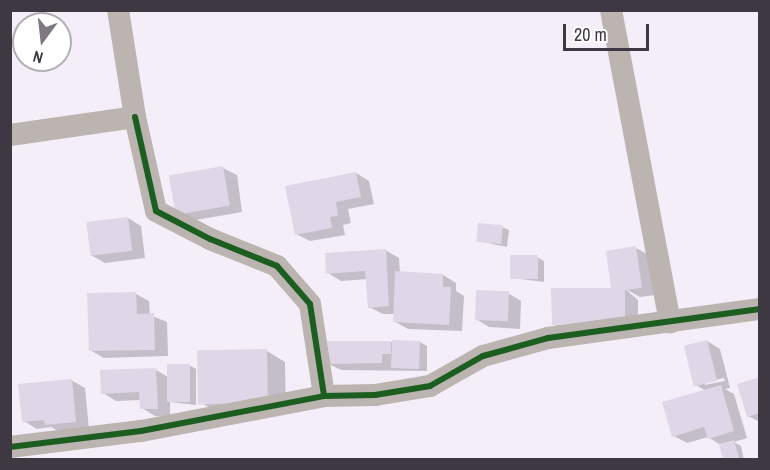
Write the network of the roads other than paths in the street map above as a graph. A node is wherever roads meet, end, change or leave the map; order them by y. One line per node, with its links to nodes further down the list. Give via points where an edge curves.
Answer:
1 (118, 10): 3 (street)
2 (611, 10): 6 (street)
3 (135, 117): 4 (street); 7 (street, via 156,211 210,239 278,266 309,304)
4 (10, 135)
5 (759, 309): 6 (street)
6 (670, 322): 7 (street, via 548,338 483,356 430,386 375,395)
7 (324, 396): 8 (street, via 141,431)
8 (10, 447)

